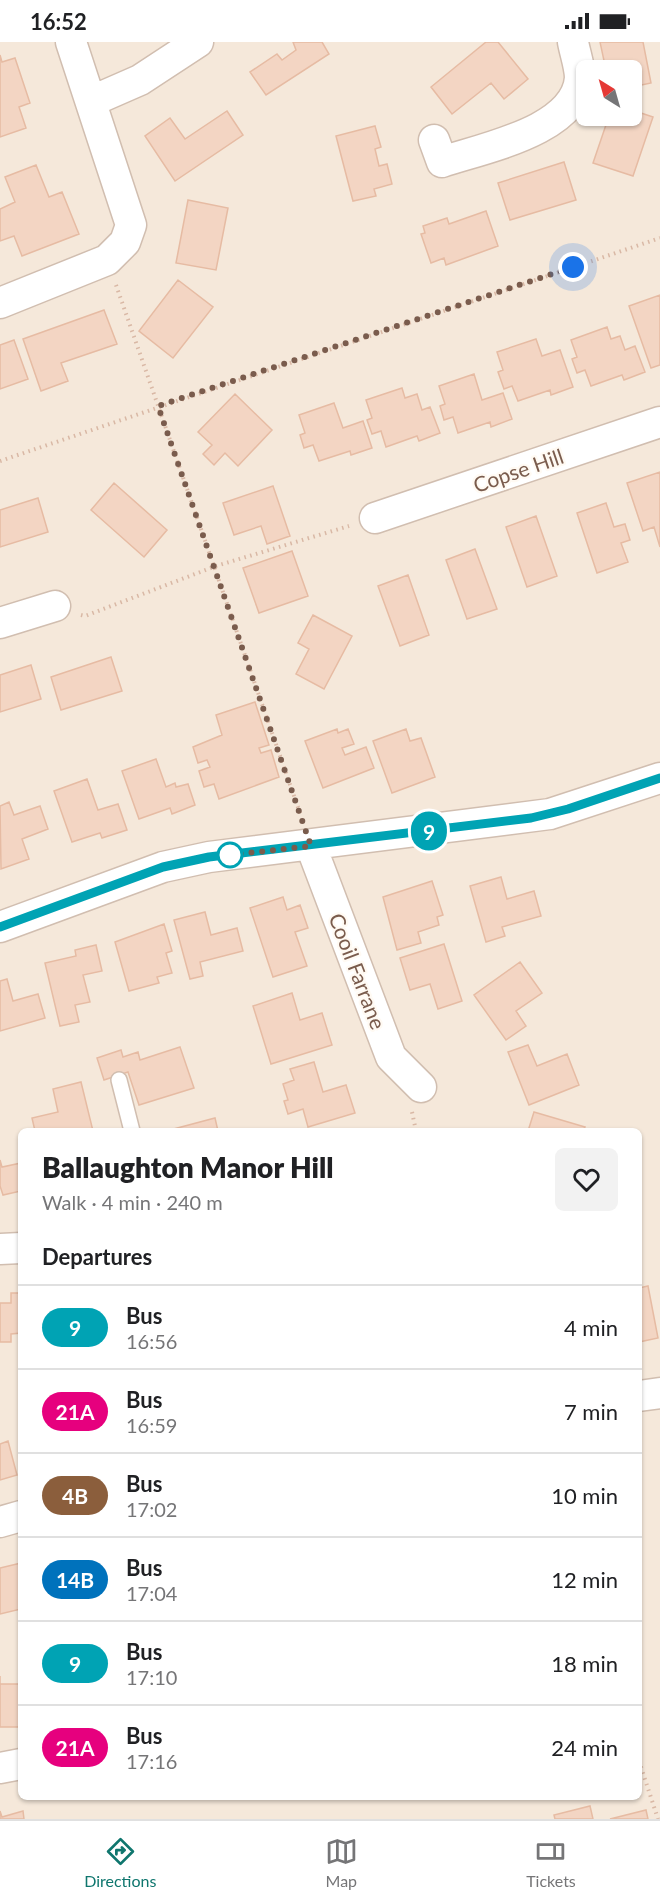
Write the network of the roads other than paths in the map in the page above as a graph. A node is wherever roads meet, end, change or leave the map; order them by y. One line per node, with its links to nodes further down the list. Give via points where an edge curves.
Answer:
1 (71, 42): 4 (street)
2 (198, 42): 4 (street, via 140,80)
3 (573, 42): 5 (street, via 580,79 568,107 543,128)
4 (92, 101): 6 (street, via 131,225 125,242 107,260)
5 (442, 163)
6 (0, 303)
7 (660, 422): 8 (street, Copse Hill)
8 (375, 518)
9 (55, 606): 10 (street)
10 (0, 623)
11 (660, 778): 12 (street, via 550,814)
12 (311, 846): 13 (street, via 209,857 163,867); 15 (street, Cooil Farrane, via 391,1057)
13 (0, 927)
14 (119, 1080): 16 (lane)
15 (422, 1087)
16 (131, 1128)
17 (18, 1248): 18 (street)
18 (0, 1249)
19 (660, 1393): 20 (street)
20 (642, 1396)
21 (18, 1517): 22 (street)
22 (0, 1522)
23 (18, 1765): 24 (street)
24 (0, 1768)

